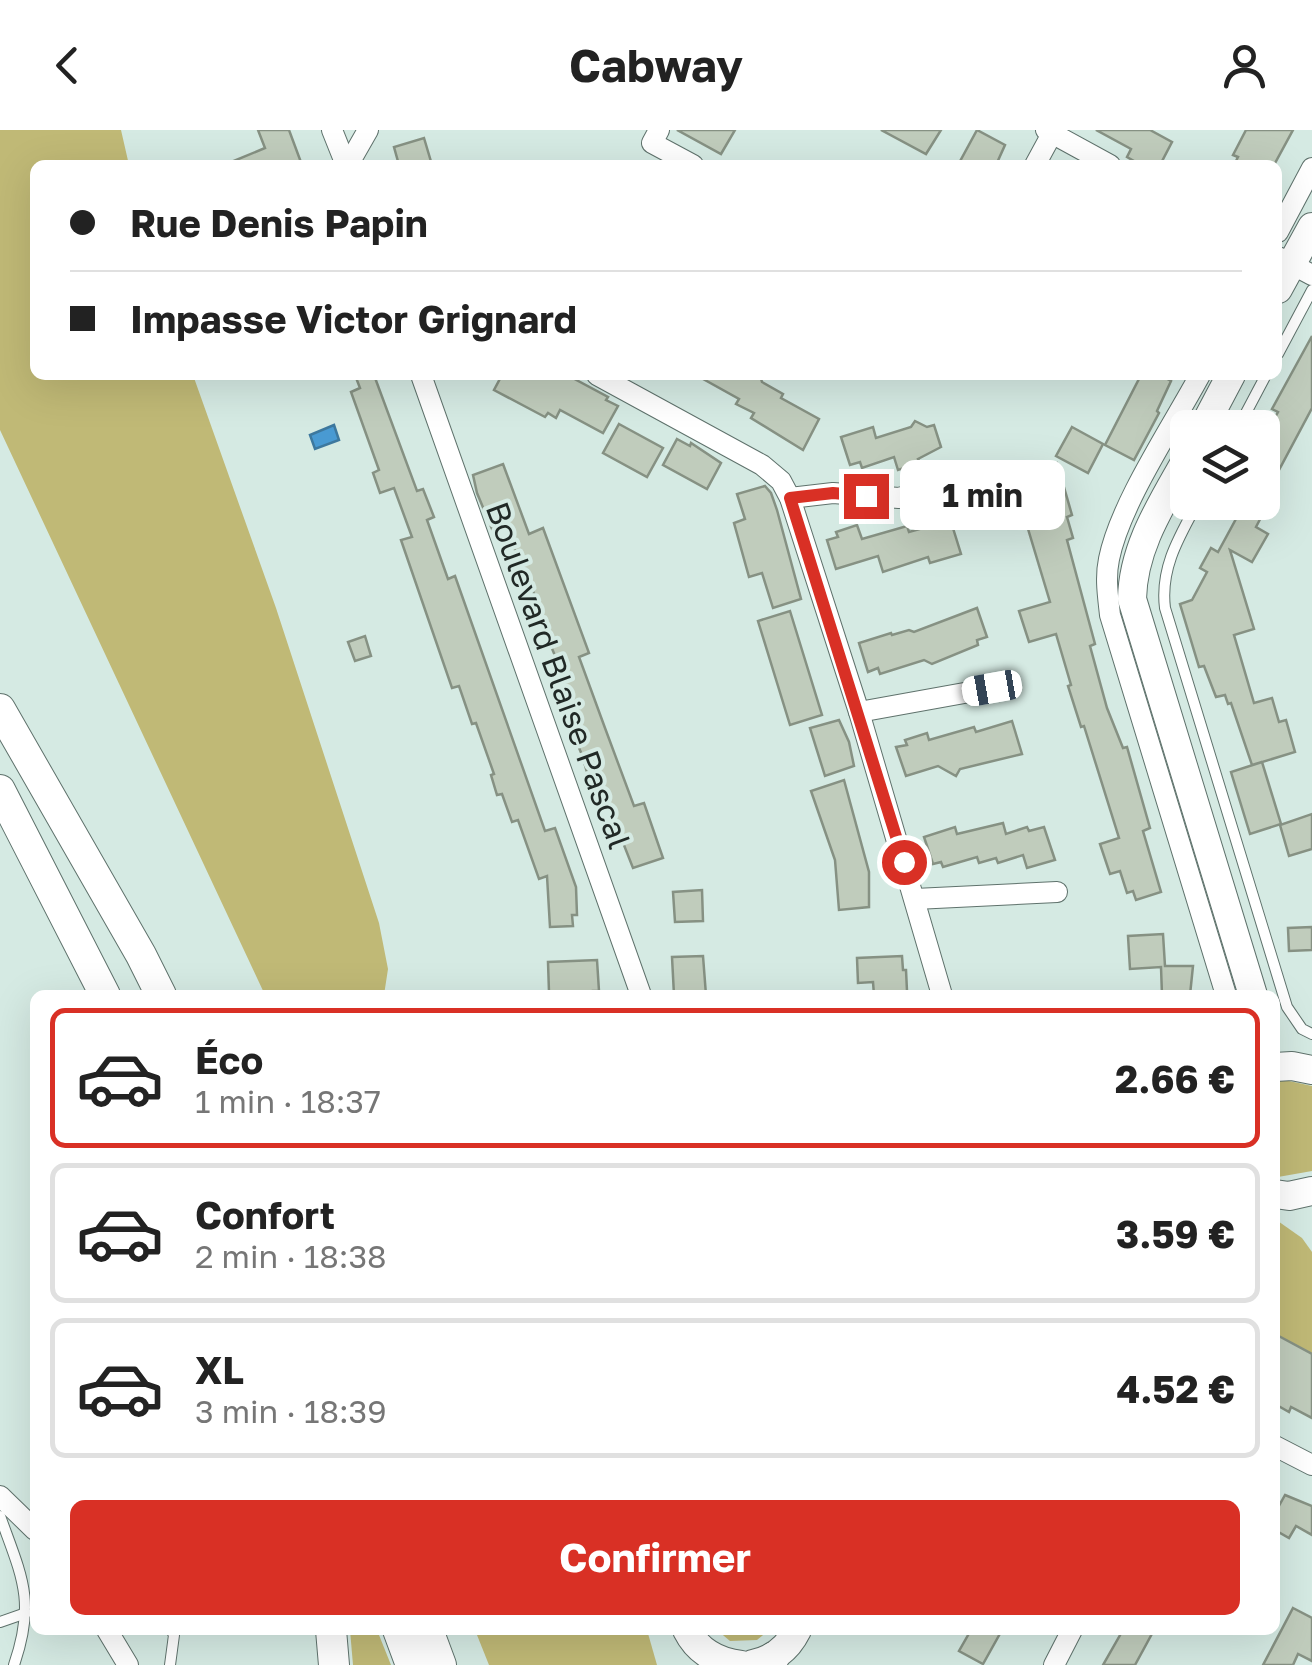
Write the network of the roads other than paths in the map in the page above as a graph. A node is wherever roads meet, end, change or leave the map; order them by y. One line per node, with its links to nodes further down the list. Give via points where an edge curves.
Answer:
1 (332, 130): 5 (street)
2 (368, 130): 6 (street)
3 (659, 130): 7 (street, via 652,143)
4 (1051, 131): 8 (street); 9 (street)
5 (345, 160)
6 (350, 160)
7 (684, 160)
8 (1037, 160)
9 (1101, 160)
10 (1312, 168): 11 (street)
11 (1282, 224)
12 (1312, 227): 13 (street)
13 (1290, 271)
14 (1312, 290): 15 (lane)
15 (1282, 346)
16 (423, 380): 37 (street, Boulevard Blaise Pascal)
17 (607, 380): 25 (street, via 762,465)
18 (1197, 380): 39 (street, via 1120,524 1106,588)
19 (1228, 380): 21 (street)
20 (1263, 380): 22 (lane)
21 (1213, 410)
22 (1248, 410)
23 (1170, 491): 40 (street, via 1142,544 1132,599)
24 (924, 492): 25 (street)
25 (790, 498): 29 (street)
26 (1189, 520): 41 (lane, via 1167,567 1166,608 1287,1007)
27 (992, 688): 29 (street)
28 (0, 709): 36 (main road)
29 (859, 712): 33 (street)
30 (0, 722): 35 (main road)
31 (0, 790): 34 (main road)
32 (1057, 892): 33 (street)
33 (914, 899): 38 (street)
34 (103, 990)
35 (138, 990)
36 (159, 990)
37 (639, 990)
38 (941, 990)
39 (1224, 990)
40 (1251, 990)
41 (1312, 1034)
42 (1280, 1066): 43 (street)
43 (1312, 1070)
44 (1312, 1191): 45 (street)
45 (1280, 1195)
46 (1280, 1449): 47 (street)
47 (1312, 1466)
48 (0, 1496): 50 (street)
49 (0, 1516): 51 (lane, via 26,1588)
50 (30, 1525)
51 (26, 1613): 52 (lane); 62 (lane)
52 (0, 1622)
53 (110, 1635): 63 (street)
54 (174, 1635): 64 (lane)
55 (331, 1635): 65 (main road)
56 (400, 1635): 66 (main road)
57 (430, 1635): 67 (main road)
58 (794, 1635): 61 (street)
59 (1069, 1635): 68 (street)
60 (690, 1645): 61 (street, via 725,1663)
61 (758, 1663)
62 (14, 1665)
63 (128, 1665)
64 (170, 1665)
65 (334, 1665)
66 (411, 1665)
67 (441, 1665)
68 (1054, 1665)

